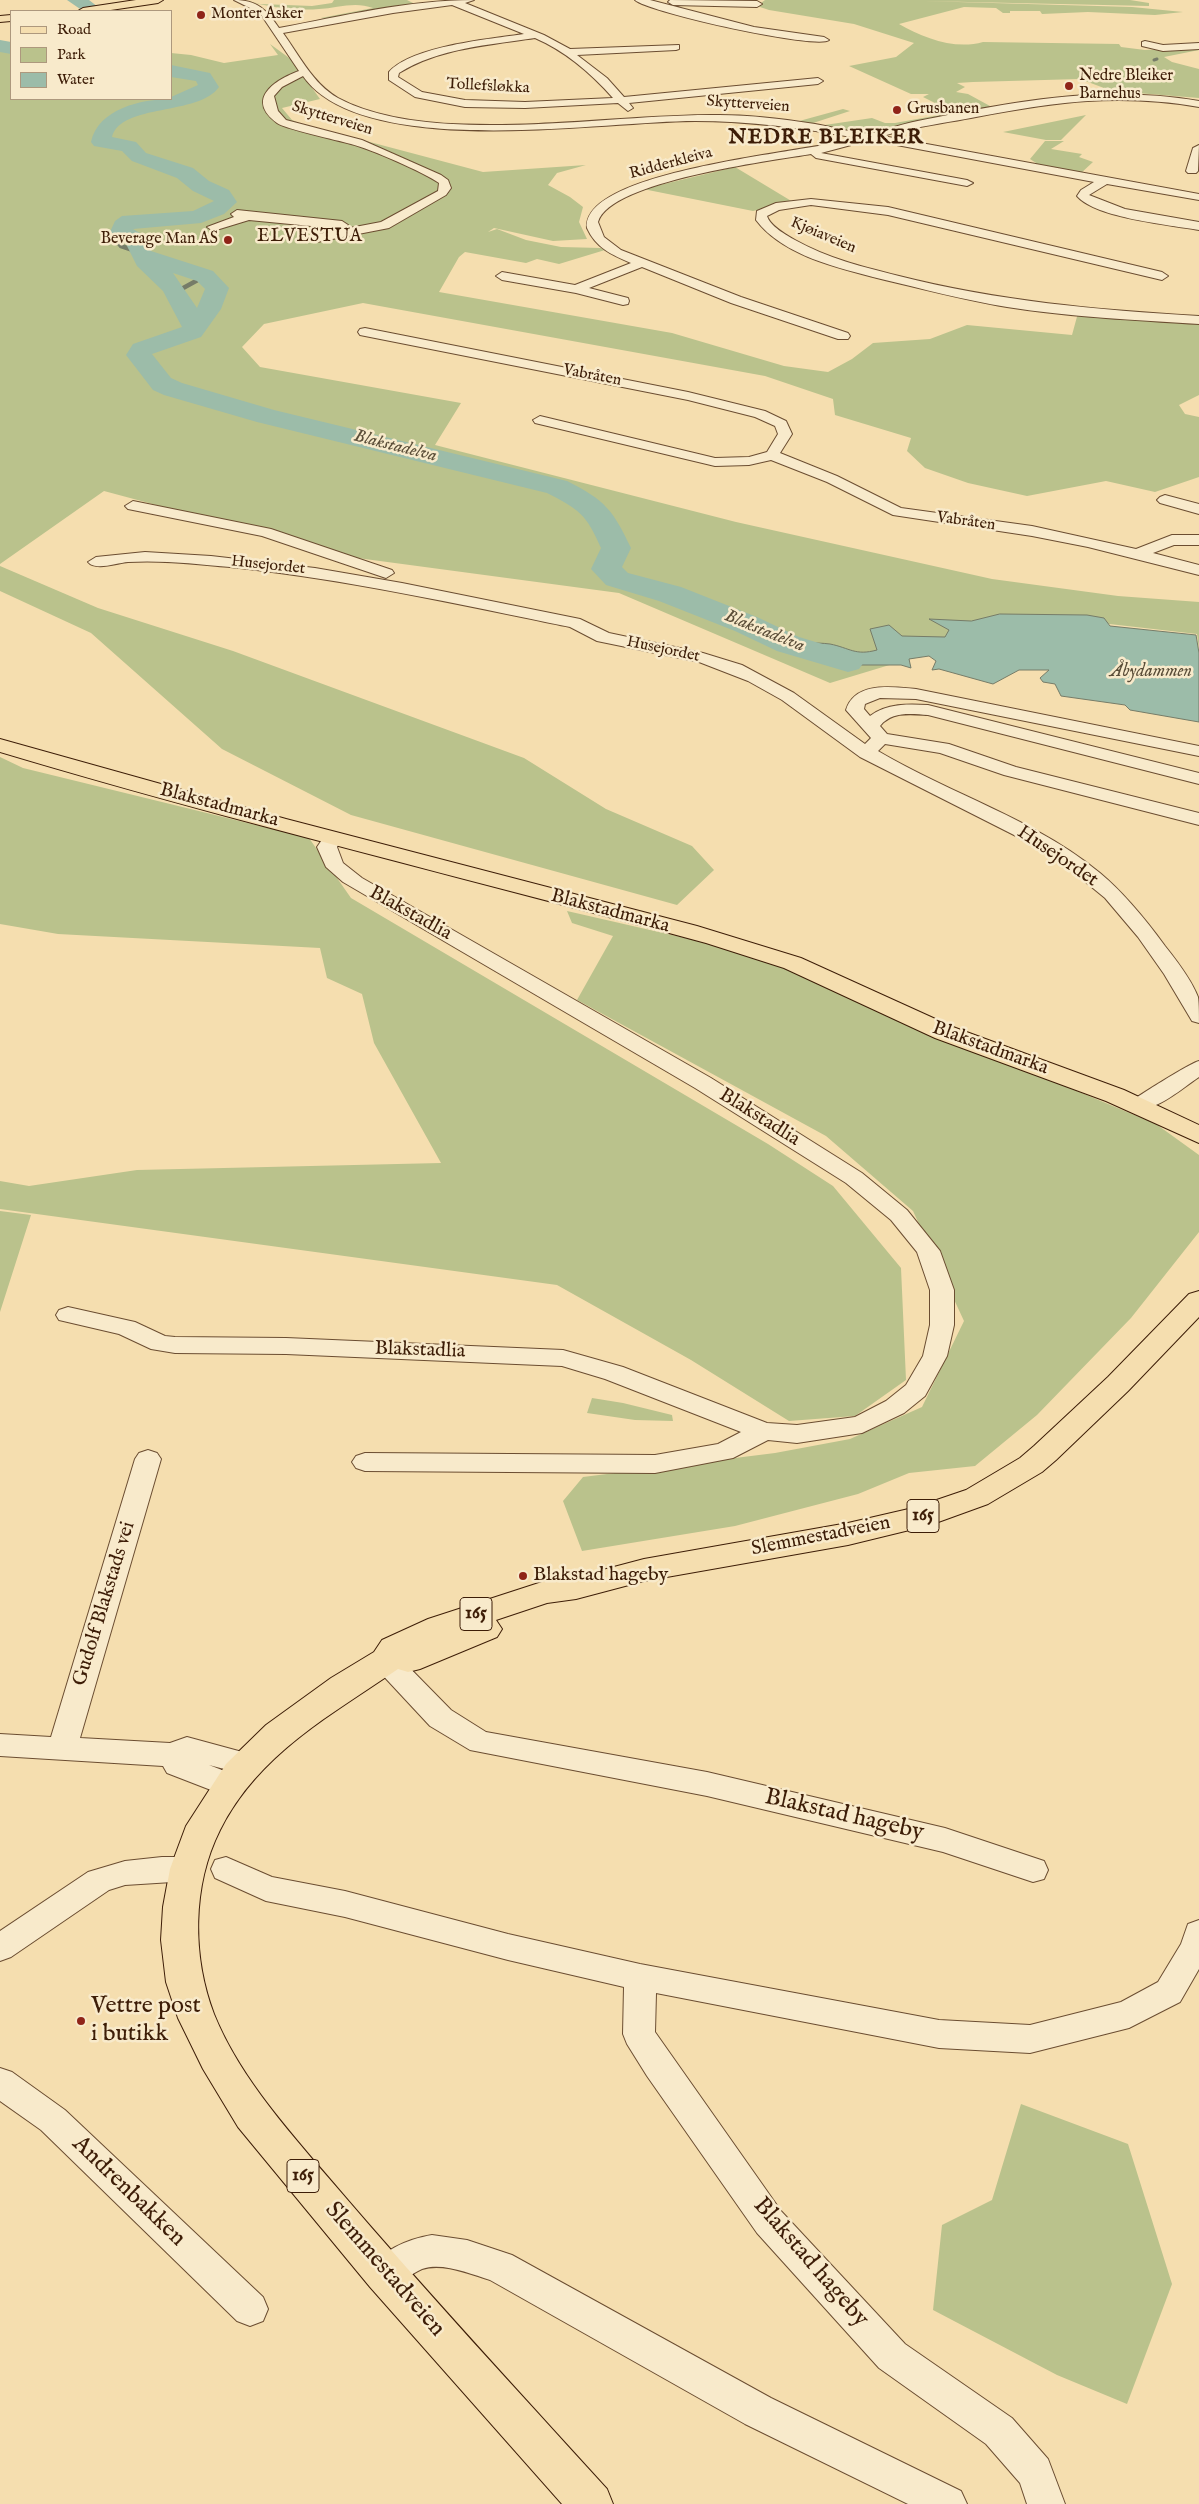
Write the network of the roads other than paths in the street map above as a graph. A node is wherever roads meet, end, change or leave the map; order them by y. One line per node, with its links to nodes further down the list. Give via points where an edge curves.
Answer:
1 (158, 0): 6 (main road)
2 (239, 0): 11 (street, Skytterveien, via 263,11)
3 (469, 0): 7 (street)
4 (634, 0): 5 (street)
5 (641, 0): 9 (street); 13 (street, via 750,30)
6 (147, 1): 10 (main road)
7 (453, 2): 8 (street); 12 (street)
8 (418, 3): 11 (street)
9 (757, 4)
10 (89, 10)
11 (276, 31): 18 (street, Skytterveien)
12 (536, 35): 17 (street); 20 (street, Tollefsløkka, via 420,57 394,72 393,78 413,92 460,103 528,105)
13 (824, 40)
14 (1199, 46): 16 (street)
15 (676, 47): 17 (street)
16 (1149, 47)
17 (568, 52): 20 (street)
18 (306, 72): 22 (street, Skytterveien, via 315,86 334,101 403,120 492,127); 30 (street, Skytterveien, via 272,87 269,93 274,115 282,122 358,142 444,182 442,193)
19 (818, 81): 20 (street, Tollefsløkka)
20 (622, 100): 22 (street)
21 (1199, 104): 23 (street, Ridderkleiva, via 1115,95 1053,100)
22 (636, 119): 23 (street, Skytterveien, via 751,119)
23 (868, 137): 25 (street, Ridderkleiva); 27 (street, Skytterveien)
24 (1199, 148): 26 (street)
25 (807, 152): 28 (street, Ridderkleiva); 34 (street, Ridderkleiva, via 672,177 608,202 593,218 596,237 617,253)
26 (1192, 172)
27 (1104, 180): 29 (street, Skytterveien); 31 (street, via 1085,192 1083,196 1091,203)
28 (967, 183)
29 (1199, 198)
30 (400, 217): 32 (street, via 347,225 287,222 242,215); 33 (street, Skytterveien, via 385,225)
31 (1199, 226)
32 (213, 228)
33 (317, 238)
34 (642, 263): 37 (street); 41 (street, Ridderkleiva, via 736,300)
35 (502, 276): 37 (street)
36 (1162, 276): 39 (street, Kjøiaveien, via 924,218 849,205 800,203 776,207 761,214 762,220 778,234 819,255 945,292 1053,308)
37 (576, 289): 38 (street)
38 (623, 302)
39 (1199, 320)
40 (365, 332): 43 (street, Vabråten, via 644,386 760,414 781,424 785,434)
41 (843, 336)
42 (540, 420): 43 (street, via 715,462 749,461)
43 (772, 455): 48 (street, Vabråten, via 832,478 898,512 1032,531)
44 (1165, 500): 46 (street)
45 (133, 506): 51 (street, Husejordet, via 266,532)
46 (1199, 509)
47 (1199, 540): 48 (street, via 1172,540)
48 (1140, 553): 50 (street, Vabråten)
49 (96, 562): 51 (street, Husejordet, via 145,556 263,565)
50 (1199, 570)
51 (439, 594): 55 (street, Husejordet, via 574,623 604,637 709,659 734,668 767,682 792,698)
52 (876, 732): 54 (street, via 855,710 858,699 877,693 903,693); 55 (street); 56 (street, via 875,719 891,711 908,708 928,710); 57 (street, via 943,748 1010,771)
53 (0, 745): 58 (main road, Blakstadmarka)
54 (1199, 751)
55 (866, 753): 59 (street, Husejordet, via 1012,827 1074,863 1107,890 1145,932)
56 (1199, 779)
57 (1199, 819)
58 (332, 838): 61 (main road, Blakstadmarka, via 768,954 855,990 927,1026); 65 (street, Blakstadlia, via 327,846 329,856 335,868 348,878 703,1083 854,1178 899,1215 928,1251 942,1290 942,1324 935,1356 916,1390 895,1407 862,1424 797,1434)
59 (1199, 1017)
60 (1199, 1067): 61 (street)
61 (1139, 1104): 62 (main road, Blakstadmarka)
62 (1199, 1135)
63 (1199, 1300): 68 (main road, Slemmestadveien / 165, via 1118,1384 1045,1453 978,1497 919,1517 848,1534 644,1570 576,1588 552,1603 427,1653 403,1662)
64 (68, 1315): 65 (street, Blakstadlia, via 126,1328 160,1343 174,1345 286,1346 563,1358 614,1373)
65 (764, 1432): 67 (street, via 724,1452 656,1464)
66 (148, 1459): 70 (street, Gudolf Blakstads vei)
67 (365, 1462)
68 (386, 1661): 71 (main road, Slemmestadveien / 165, via 284,1728); 74 (street, Blakstad hageby, via 431,1710 464,1735 480,1742 707,1784 945,1840)
69 (0, 1745): 70 (street)
70 (62, 1748): 71 (street, via 172,1755 177,1765)
71 (238, 1774): 72 (main road, Slemmestadveien / 165, via 204,1826)
72 (188, 1869): 76 (street, via 126,1873 99,1881); 79 (main road, Slemmestadveien / 165, via 179,1940 185,1982 197,2018 252,2115)
73 (226, 1869): 77 (street, via 266,1888 345,1904 508,1947)
74 (1033, 1870)
75 (1199, 1933): 77 (street, via 1196,1946 1169,1992 1129,2014 1030,2039 940,2034)
76 (0, 1948)
77 (640, 1977): 83 (street, Blakstad hageby, via 639,2034 769,2222 892,2356 999,2431 1035,2472)
78 (0, 2082): 80 (street, Andrenbakken, via 53,2120)
79 (385, 2274): 81 (main road, Slemmestadveien / 165); 82 (street, via 412,2256 429,2252 452,2253 499,2266 758,2411)
80 (250, 2309)
81 (591, 2504)
82 (948, 2504)
83 (1046, 2504)

